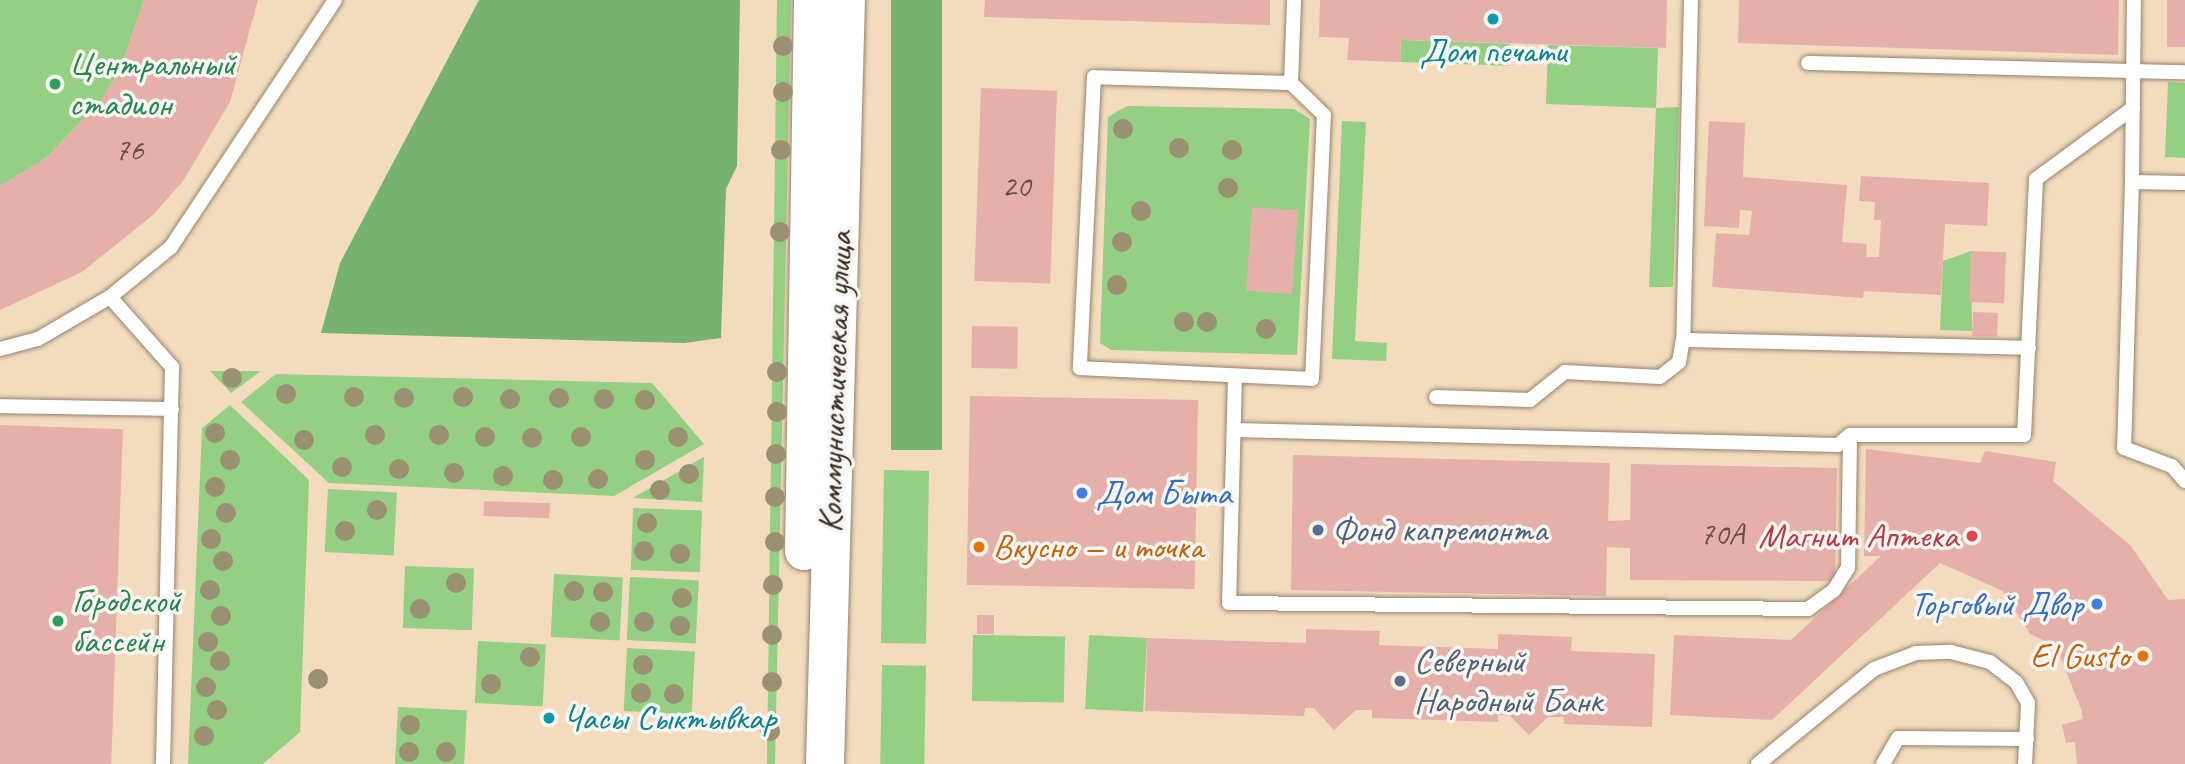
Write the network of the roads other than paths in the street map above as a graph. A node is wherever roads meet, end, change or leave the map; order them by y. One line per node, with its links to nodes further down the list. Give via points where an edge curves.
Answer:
1 (335, 0): 14 (lane, via 171,247)
2 (813, 0): 27 (main road, Коммунистическая улица)
3 (846, 0): 28 (main road, Коммунистическая улица)
4 (1294, 0): 10 (lane)
5 (1692, 0): 15 (lane)
6 (2134, 0): 8 (lane)
7 (1808, 64): 8 (lane)
8 (2134, 71): 9 (lane); 11 (lane)
9 (2185, 72)
10 (1291, 83): 18 (lane, via 1324,115 1312,379); 18 (lane, via 1094,77 1080,368)
11 (2133, 108): 12 (lane); 16 (lane, via 2036,179)
12 (2132, 181): 13 (lane); 24 (lane, via 2124,448 2172,466)
13 (2185, 183)
14 (110, 297): 17 (lane, via 38,339); 21 (lane, via 172,367)
15 (1683, 340): 16 (lane); 19 (lane, via 1679,362 1660,377 1565,372 1530,400)
16 (2029, 348): 23 (lane, via 2024,435)
17 (0, 349)
18 (1235, 376): 22 (lane)
19 (1436, 397)
20 (0, 406): 21 (lane)
21 (172, 409): 26 (lane)
22 (1234, 430): 23 (lane, via 1838,445); 23 (lane, via 1229,603 1765,613 1808,609 1842,581 1848,568)
23 (1850, 435)
24 (2185, 481)
25 (2027, 738): 29 (lane, via 2028,704 2016,682 1990,662 1916,653 1874,668); 30 (lane, via 1898,738); 31 (lane)
26 (163, 764)
27 (801, 764)
28 (825, 764)
29 (1758, 764)
30 (1883, 764)
31 (2025, 764)

